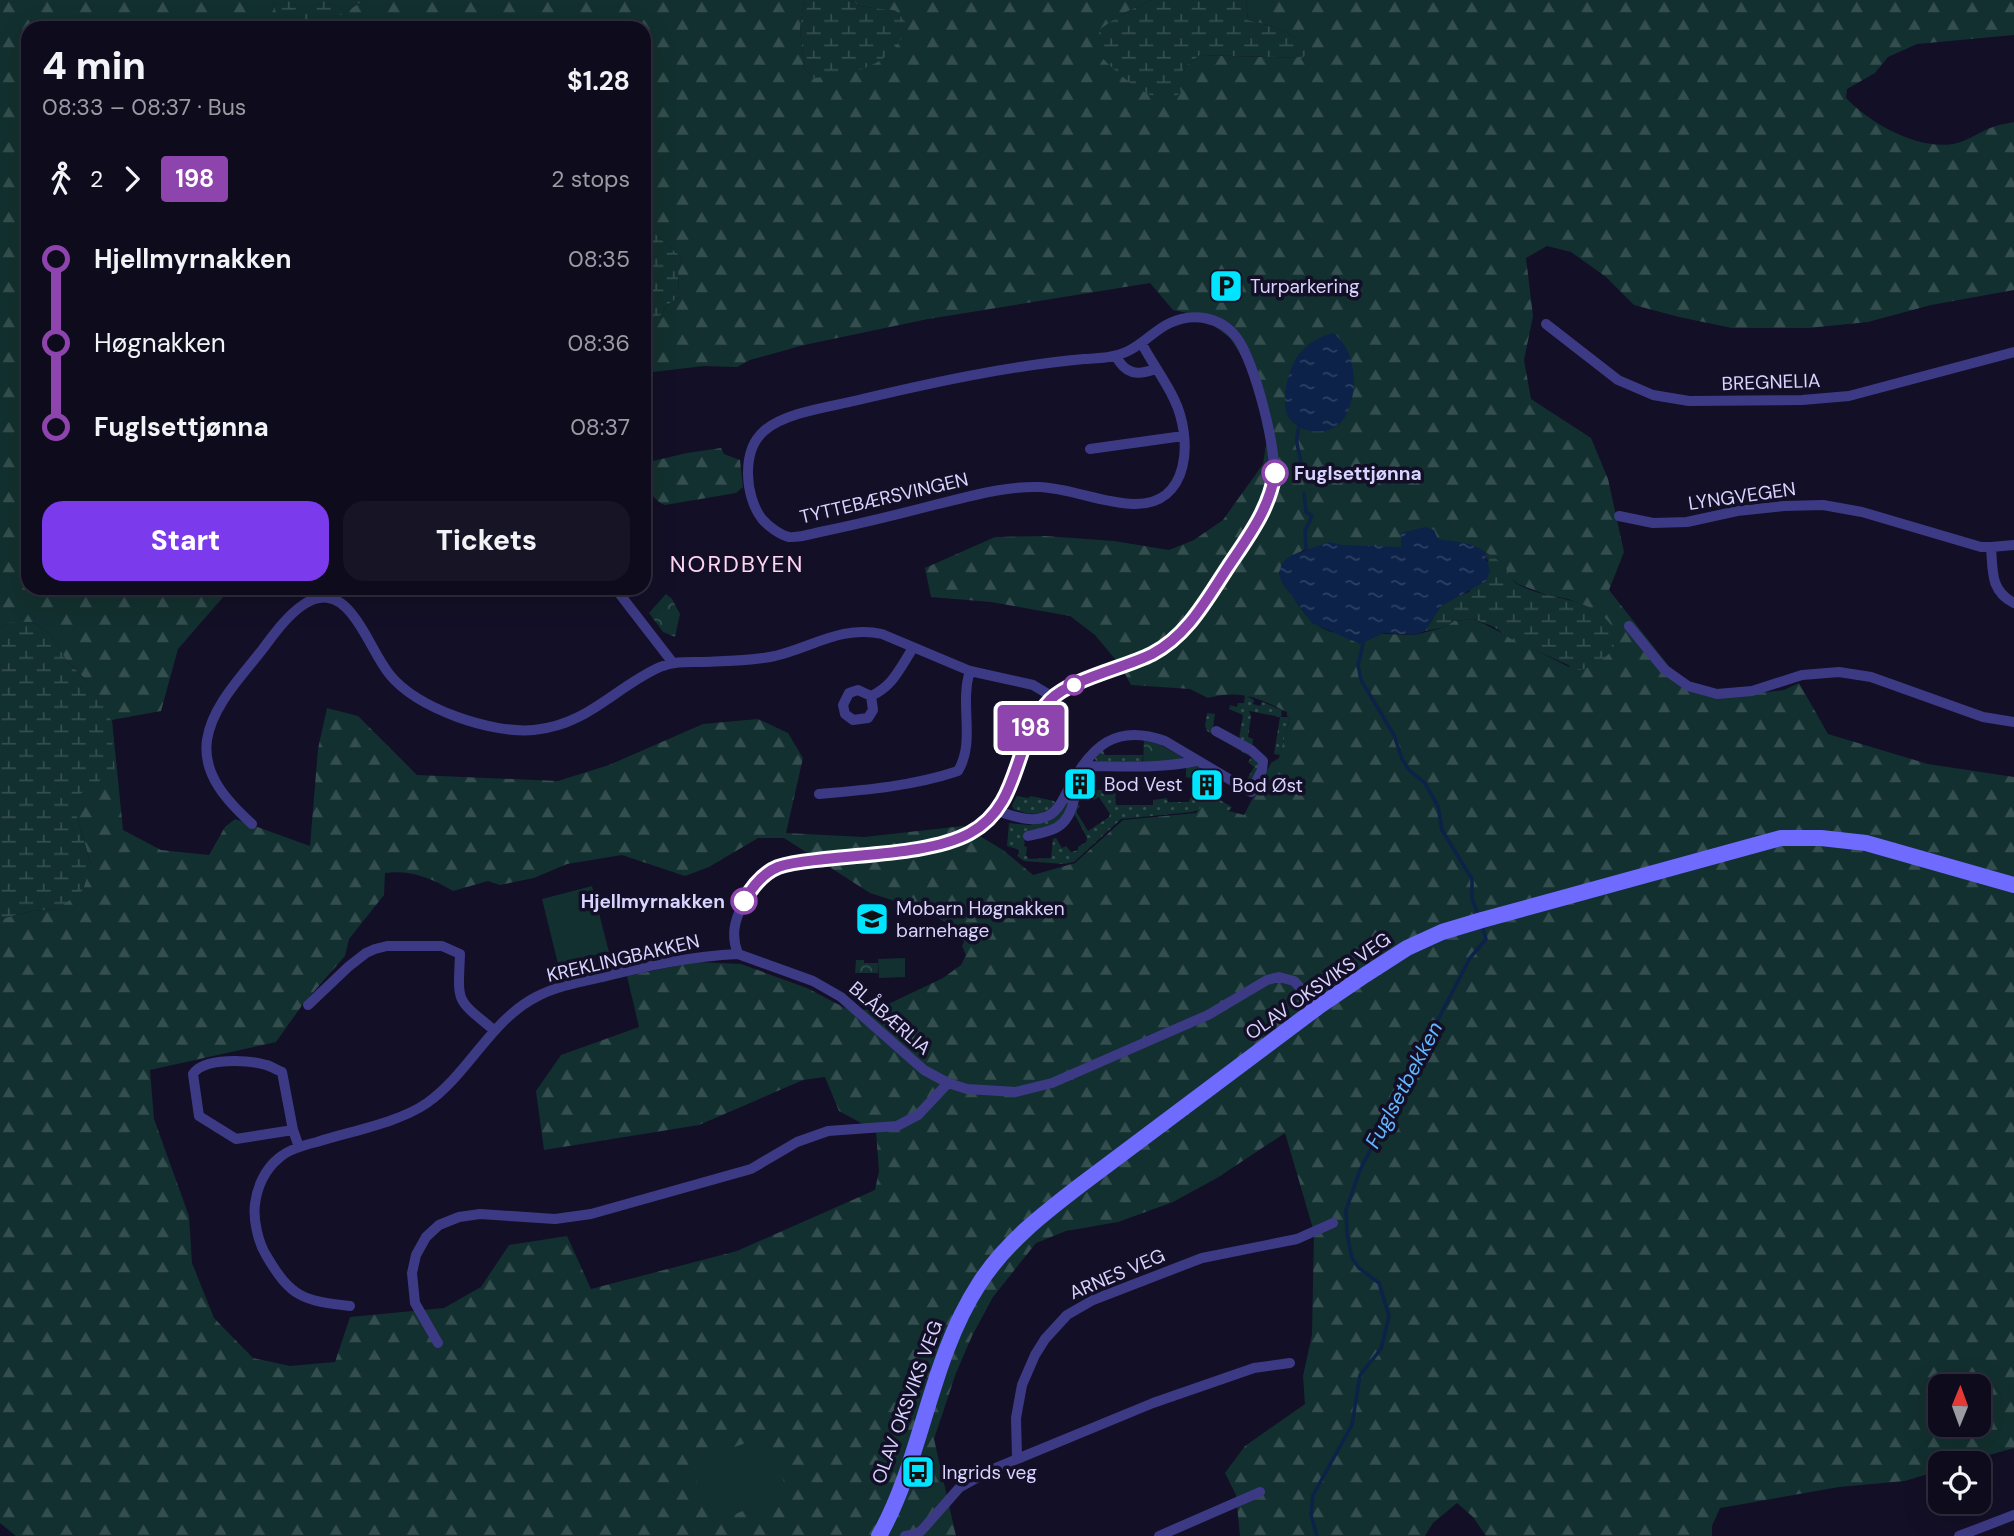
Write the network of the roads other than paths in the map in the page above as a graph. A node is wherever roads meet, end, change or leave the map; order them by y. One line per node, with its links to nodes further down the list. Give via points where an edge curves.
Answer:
1 (1546, 324): 3 (street, BREGNELIA, via 1618,380 1653,395 1689,401 1849,396)
2 (1142, 344): 4 (street, TYTTEBÆRSVINGEN); 5 (street, TYTTEBÆRSVINGEN); 18 (street, via 1172,322 1198,317 1210,318 1236,336 1256,378 1272,448 1274,480 1256,527 1189,625 1152,653)
3 (2014, 352)
4 (1116, 356): 5 (street, via 1135,374); 6 (street, TYTTEBÆRSVINGEN, via 1056,361 928,383 780,421 764,431 749,455 751,496 760,517 789,537 1014,487 1046,487 1133,504 1168,494 1179,479 1186,455)
5 (1155, 369): 6 (street, TYTTEBÆRSVINGEN, via 1173,397)
6 (1183, 436): 7 (street)
7 (1090, 449)
8 (1619, 516): 10 (street, LYNGVEGEN, via 1653,523 1687,522 1737,511 1823,505)
9 (2014, 545): 10 (street, LYNGVEGEN)
10 (1991, 547): 12 (street, via 1994,584)
11 (620, 595): 15 (street)
12 (2014, 603)
13 (1629, 626): 19 (street, via 1664,669 1688,686 1717,694 1839,672 1871,677 1983,717)
14 (913, 648): 15 (street, via 882,634 853,631 775,656); 16 (street); 17 (street, via 896,678)
15 (673, 663): 26 (street, via 579,718 532,731 511,730 452,715 413,696 391,676 350,611 331,599 313,599 276,631 224,702 208,734 212,776)
16 (970, 671): 18 (street, via 1023,681); 24 (street, via 964,690 967,748 958,771 928,781)
17 (871, 696)
18 (1053, 697): 25 (street, via 1034,722 1006,799)
19 (2014, 722)
20 (1216, 732): 21 (street, via 1263,761 1251,792)
21 (1196, 761): 22 (street, via 1142,767); 22 (street, via 1153,737 1126,734 1107,741)
22 (1083, 766): 23 (street)
23 (1074, 778): 25 (street, via 1061,803 1045,817 1028,819); 27 (street, via 1075,798 1068,817 1052,830)
24 (819, 794)
25 (997, 811): 29 (street, via 985,824 930,846 776,868 760,879 740,909 733,932)
26 (253, 824)
27 (1028, 836)
28 (2014, 885): 31 (street, OLAV OKSVIKS VEG, via 1866,843 1781,838 1442,932 1407,948)
29 (738, 954): 32 (street, KREKLINGBAKKEN, via 666,962 559,987 528,1002); 33 (street, BLÅBÆRLIA, via 813,981 841,997 924,1070)
30 (307, 1005): 32 (street, via 366,953 387,946 442,946 460,954 458,995 466,1008)
31 (1318, 1007): 33 (street, BLÅBÆRLIA, via 1294,981 1279,977 1208,1015 1052,1083 1016,1092); 43 (street, OLAV OKSVIKS VEG, via 1054,1206 995,1262 953,1334)
32 (494, 1030): 35 (street, KREKLINGBAKKEN, via 454,1080 423,1106)
33 (948, 1083): 38 (street, via 918,1115 897,1126 828,1131 797,1142 751,1168 605,1210 555,1219 480,1214 439,1225 415,1255 412,1273 415,1303)
34 (293, 1129): 34 (street, via 236,1139 199,1116 193,1074 203,1065 227,1061 266,1065 282,1072); 35 (street)
35 (299, 1147): 37 (street, KREKLINGBAKKEN, via 279,1158 257,1191 254,1210 264,1253 291,1291 313,1302)
36 (1333, 1223): 40 (street, ARNES VEG, via 1297,1239 1202,1258 1093,1300 1068,1315 1045,1339 1022,1385 1016,1418)
37 (351, 1307)
38 (438, 1343)
39 (1290, 1363): 40 (street, via 1254,1367)
40 (1017, 1459): 44 (street, via 966,1482 922,1531)
41 (1260, 1492): 45 (street)
42 (2014, 1515): 46 (street)
43 (880, 1533): 44 (street)
44 (904, 1536)
45 (1159, 1536)
46 (1959, 1536)

